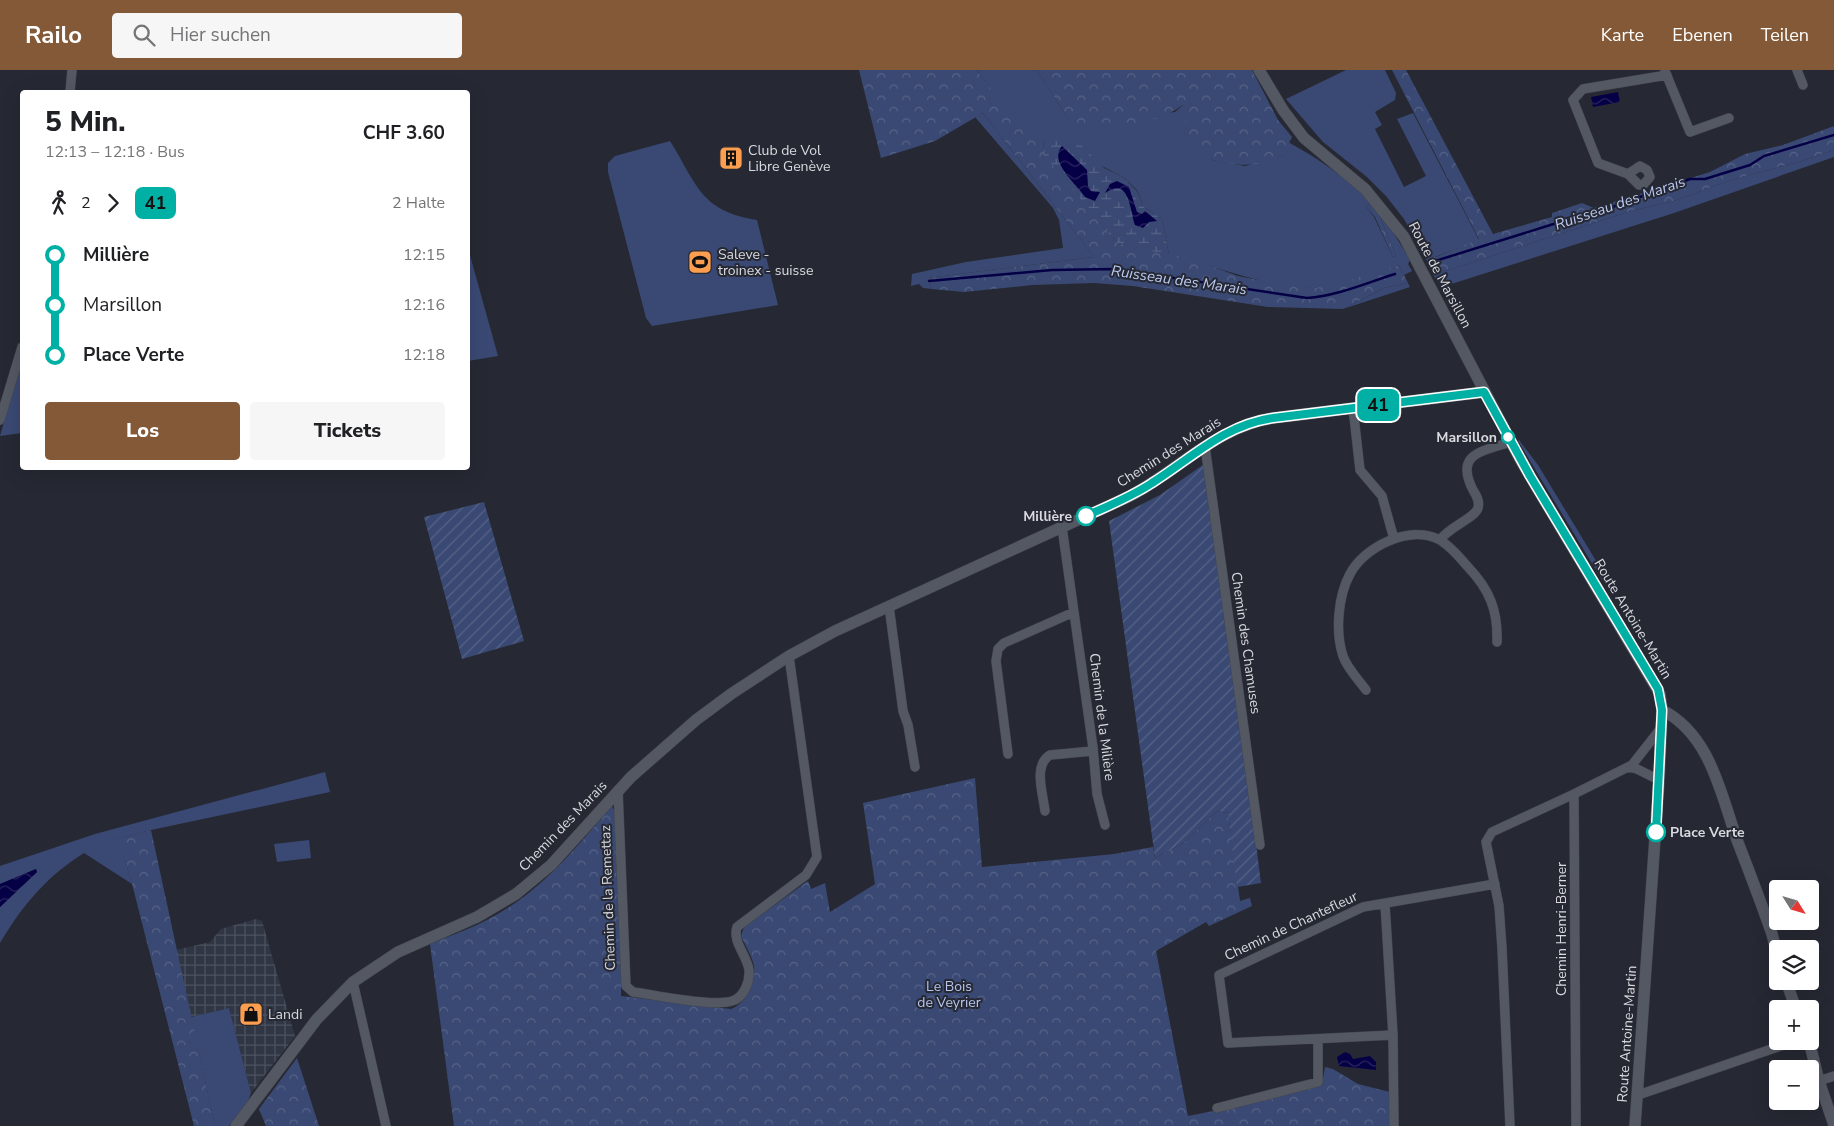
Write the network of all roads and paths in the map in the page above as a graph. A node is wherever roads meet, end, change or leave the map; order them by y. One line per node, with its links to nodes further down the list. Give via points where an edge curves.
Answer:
1 (72, 70): 6 (street)
2 (1259, 70): 10 (street, Route de Marsillon, via 1304,138 1365,189 1400,231)
3 (1797, 70): 5 (street)
4 (1666, 72): 7 (street, via 1690,132); 8 (street, via 1583,90 1573,100 1598,163)
5 (1804, 85)
6 (70, 90)
7 (1729, 118)
8 (1628, 174)
9 (20, 354): 12 (street)
10 (1484, 392): 11 (street, Chemin des Marais); 13 (street, Route Antoine-Martin)
11 (1353, 408): 14 (street, Chemin des Marais, via 1252,422); 16 (street, via 1360,470 1382,496)
12 (0, 420)
13 (1511, 442): 17 (street, via 1478,453 1470,460 1466,474 1477,498 1477,510 1449,529); 23 (street, Route Antoine-Martin, via 1654,683 1660,694)
14 (1205, 446): 15 (street, Chemin des Marais, via 1140,491); 34 (street, Chemin des Chamuses)
15 (1062, 527): 18 (street, Chemin des Marais); 19 (street, Chemin de la Milière)
16 (1394, 539): 17 (street, via 1423,535); 22 (street, via 1365,557 1353,569 1341,604 1342,652)
17 (1440, 540): 20 (street, via 1480,579 1489,594 1496,612)
18 (889, 606): 21 (street, Chemin des Marais, via 835,630); 27 (street, via 903,711)
19 (1074, 612): 25 (street, Chemin de la Milière); 26 (street, via 1004,643 998,649 996,661)
20 (1497, 642)
21 (789, 656): 30 (street, Chemin des Marais, via 696,720); 35 (street, via 817,850)
22 (1366, 690)
23 (1662, 710): 24 (street, Route Antoine-Martin); 39 (street, via 1689,732 1716,776)
24 (1662, 728): 28 (street); 29 (street, Route Antoine-Martin)
25 (1093, 751): 32 (street, via 1045,758 1040,771); 33 (street, Chemin de la Milière, via 1097,794)
26 (1008, 754)
27 (915, 767)
28 (1628, 768): 29 (street); 31 (street)
29 (1659, 780): 46 (street, Route Antoine-Martin)
30 (618, 790): 35 (street, Chemin de la Remettaz, via 625,981 633,992 693,1000 736,1000 748,984 749,971 736,937 737,927); 40 (street, Chemin des Marais, via 551,865 516,894 477,917 398,952)
31 (1574, 794): 37 (street, via 1488,836 1486,847); 53 (street, Chemin Henri-Berner)
32 (1045, 811)
33 (1105, 825)
34 (1260, 845)
35 (811, 869): 36 (street)
36 (815, 879)
37 (1495, 884): 38 (street, Chemin de Chantefleur); 52 (street, via 1502,948)
38 (1385, 904): 41 (street); 42 (street, Chemin de Chantefleur, via 1355,910 1219,974 1228,1043)
39 (1774, 940)
40 (354, 982): 49 (street, Chemin des Marais, via 317,1019); 50 (street)
41 (1393, 1035): 42 (street, Chemin de Chantefleur); 51 (street)
42 (1318, 1039): 47 (street, via 1318,1082)
43 (1769, 1050): 46 (street)
44 (1834, 1076): 45 (street)
45 (1819, 1081): 48 (street)
46 (1638, 1095): 54 (street, Route Antoine-Martin)
47 (1217, 1108)
48 (1834, 1125)
49 (236, 1126)
50 (386, 1126)
51 (1394, 1126)
52 (1510, 1126)
53 (1576, 1126)
54 (1635, 1126)

